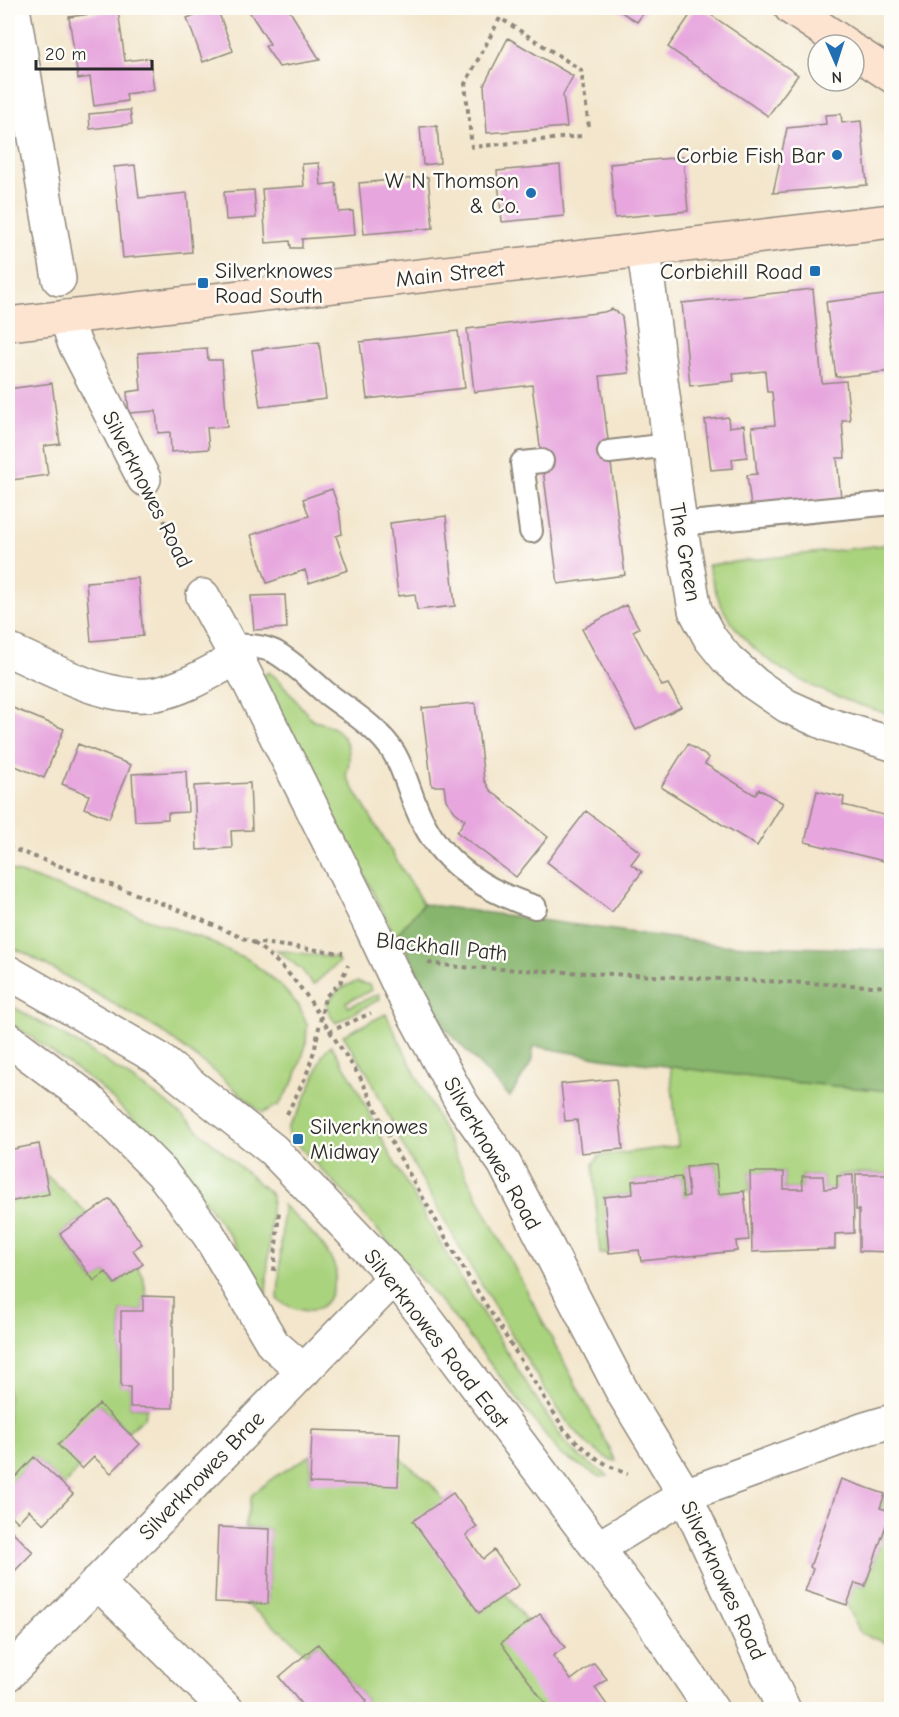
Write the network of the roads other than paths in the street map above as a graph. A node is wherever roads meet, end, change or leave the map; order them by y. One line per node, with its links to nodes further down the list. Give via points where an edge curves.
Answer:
1 (13, 8): 8 (street)
2 (791, 8): 3 (main road)
3 (828, 33)
4 (866, 59): 5 (main road)
5 (891, 76)
6 (891, 221): 7 (main road, Main Street)
7 (644, 250): 9 (main road, Main Street); 11 (street, The Green)
8 (59, 279)
9 (66, 317): 10 (main road, Main Street); 14 (street, Silverknowes Road, via 74,342)
10 (8, 324)
11 (669, 445): 12 (lane); 16 (street, The Green)
12 (609, 452)
13 (542, 461): 17 (lane, via 522,463)
14 (144, 479)
15 (891, 503): 16 (lane)
16 (680, 524): 21 (street, The Green, via 695,610 727,659 787,706 827,724)
17 (531, 531)
18 (203, 596): 20 (street, Silverknowes Road)
19 (8, 650): 20 (street, via 92,687 135,695 180,687)
20 (233, 652): 22 (lane, via 254,646 273,651 377,732 404,770 424,825 444,852 481,884 506,898); 28 (street, Silverknowes Road, bridge, via 405,998 463,1105 504,1163 623,1393)
21 (891, 744)
22 (535, 907)
23 (8, 972): 25 (street, Silverknowes Road East, via 156,1057 273,1150)
24 (8, 1039): 26 (street, via 87,1098 162,1173 209,1235 273,1344)
25 (395, 1277): 26 (street, Silverknowes Brae); 29 (street, Silverknowes Road East)
26 (304, 1371): 30 (street, Silverknowes Brae)
27 (891, 1421): 28 (street)
28 (685, 1495): 29 (street); 34 (street, Silverknowes Road)
29 (598, 1548): 33 (street, Silverknowes Road East)
30 (97, 1581): 31 (street, Silverknowes Brae); 32 (street)
31 (8, 1674)
32 (227, 1710)
33 (712, 1710)
34 (784, 1710)

